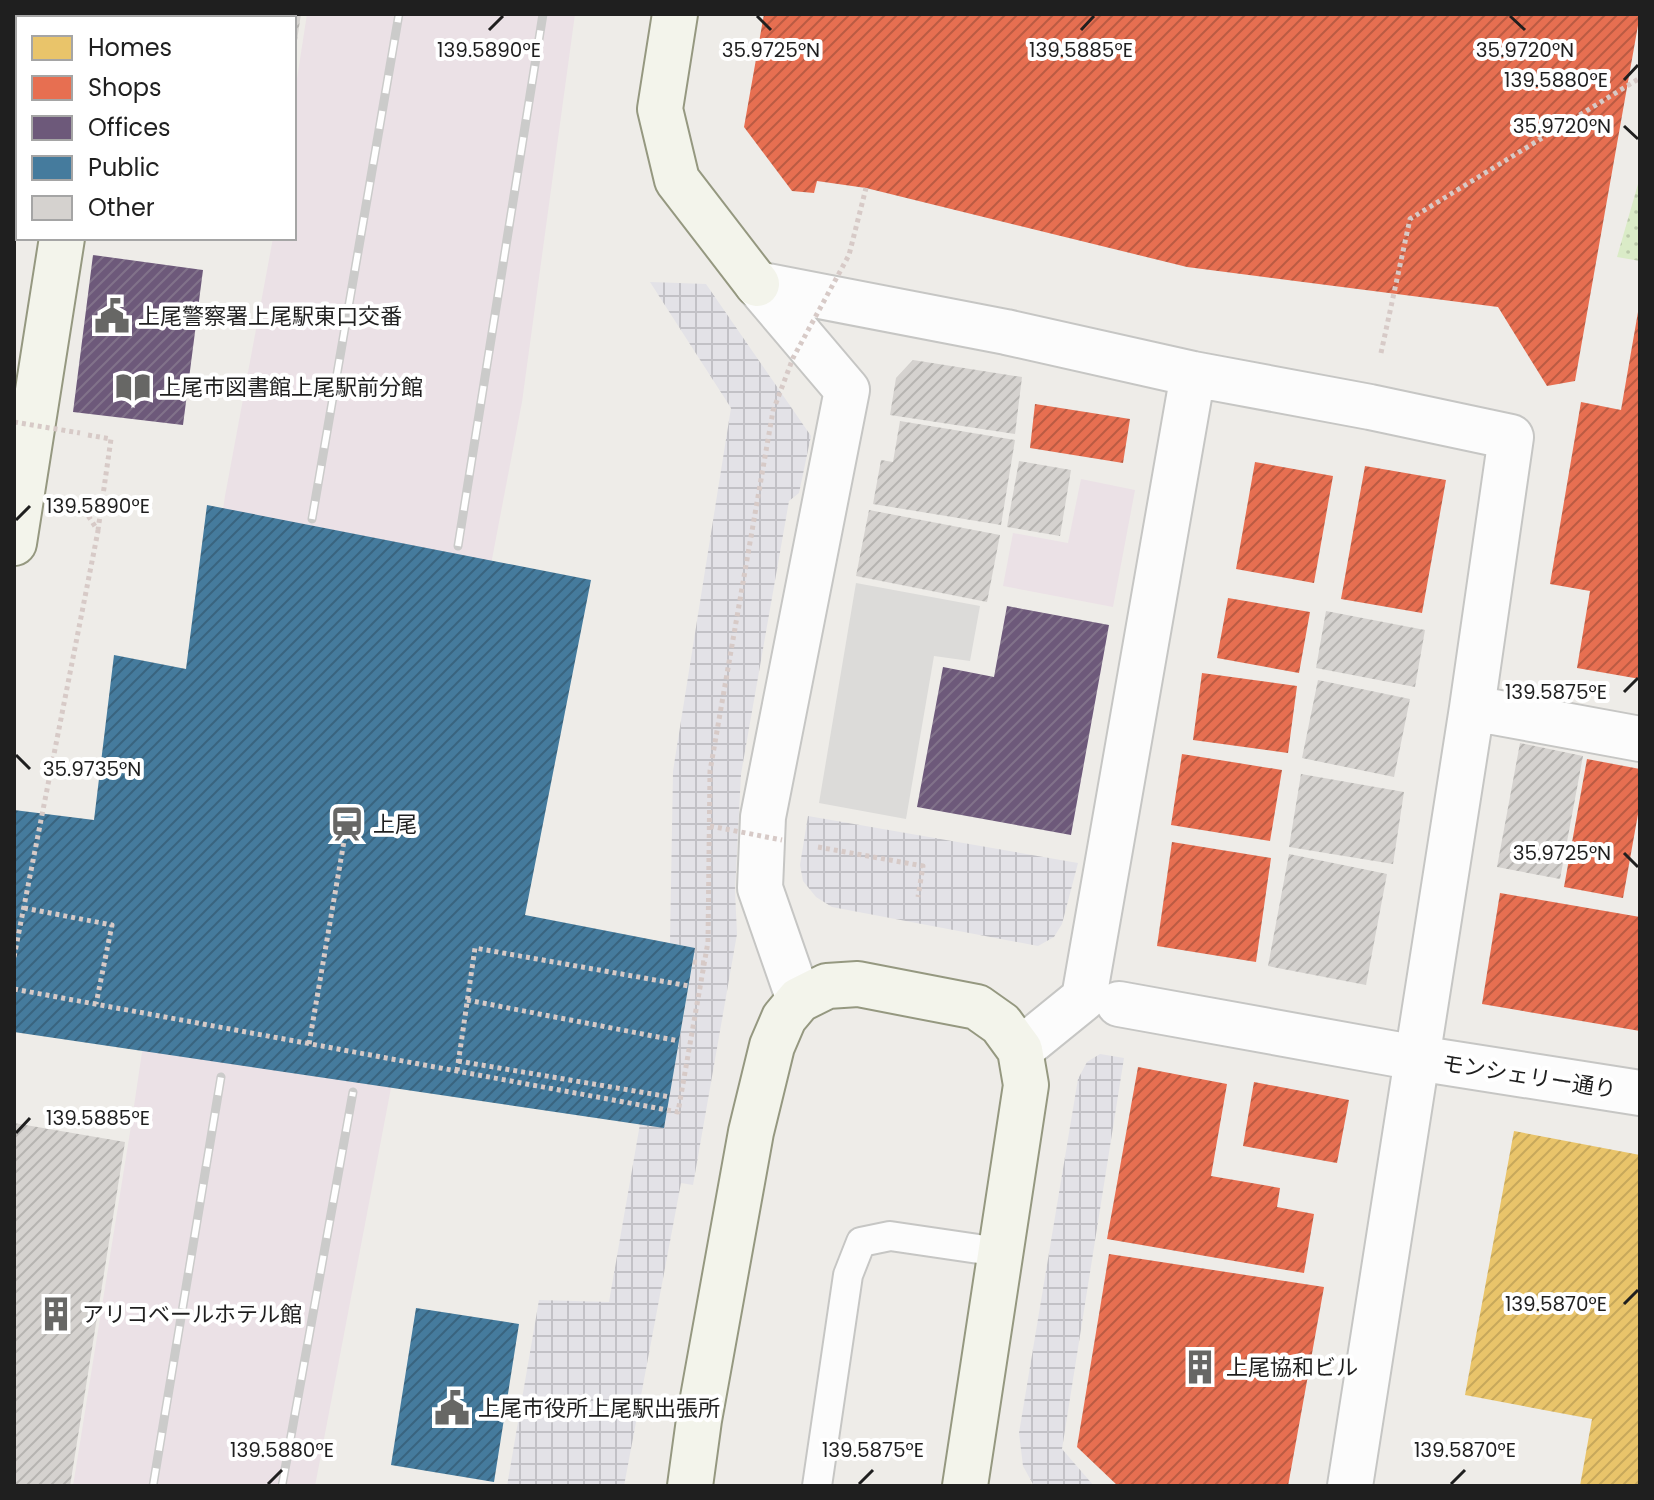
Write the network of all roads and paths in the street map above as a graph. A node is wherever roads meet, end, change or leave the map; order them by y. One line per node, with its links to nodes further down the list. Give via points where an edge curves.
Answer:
1 (675, 14): 5 (street, via 660,109 677,180)
2 (1640, 78): 7 (path, via 1410,219)
3 (866, 188): 15 (path, bridge, via 849,255 793,358 773,411 710,771)
4 (62, 240): 11 (street)
5 (757, 284): 6 (street); 26 (street, via 847,390 763,817 760,888)
6 (1193, 374): 7 (street); 31 (street, via 1084,998)
7 (1370, 407): 12 (street, via 1511,437)
8 (14, 422): 10 (path, bridge, via 111,439)
9 (76, 496): 10 (path)
10 (98, 531): 19 (path)
11 (14, 543)
12 (1472, 708): 13 (street); 32 (street)
13 (1640, 739)
14 (347, 824): 30 (path)
15 (710, 826): 16 (path, bridge); 22 (path, bridge)
16 (782, 840)
17 (813, 846): 18 (path, via 923,866)
18 (918, 897)
19 (24, 908): 20 (path); 27 (path, via 112,925)
20 (14, 957)
21 (693, 962): 22 (path, bridge)
22 (705, 963): 34 (path, bridge, via 678,1112)
23 (689, 986): 25 (path, via 475,948)
24 (14, 989): 27 (path, bridge)
25 (467, 1000): 29 (path); 33 (path)
26 (799, 1000): 31 (street, via 827,986 858,984 977,1007 1001,1024); 38 (street, via 772,1046 751,1132)
27 (96, 1004): 30 (path, bridge)
28 (1119, 1004): 32 (street, モンシェリー通り)
29 (679, 1041)
30 (309, 1044): 34 (path, bridge)
31 (1020, 1050): 37 (street, via 1026,1085)
32 (1417, 1058): 35 (street, モンシェリー通り); 41 (street)
33 (458, 1061): 34 (path, bridge); 36 (path)
34 (457, 1071)
35 (1640, 1093)
36 (670, 1097)
37 (999, 1252): 39 (lane, via 890,1236 861,1242 848,1275); 40 (street)
38 (690, 1486)
39 (817, 1486)
40 (965, 1486)
41 (1350, 1486)

